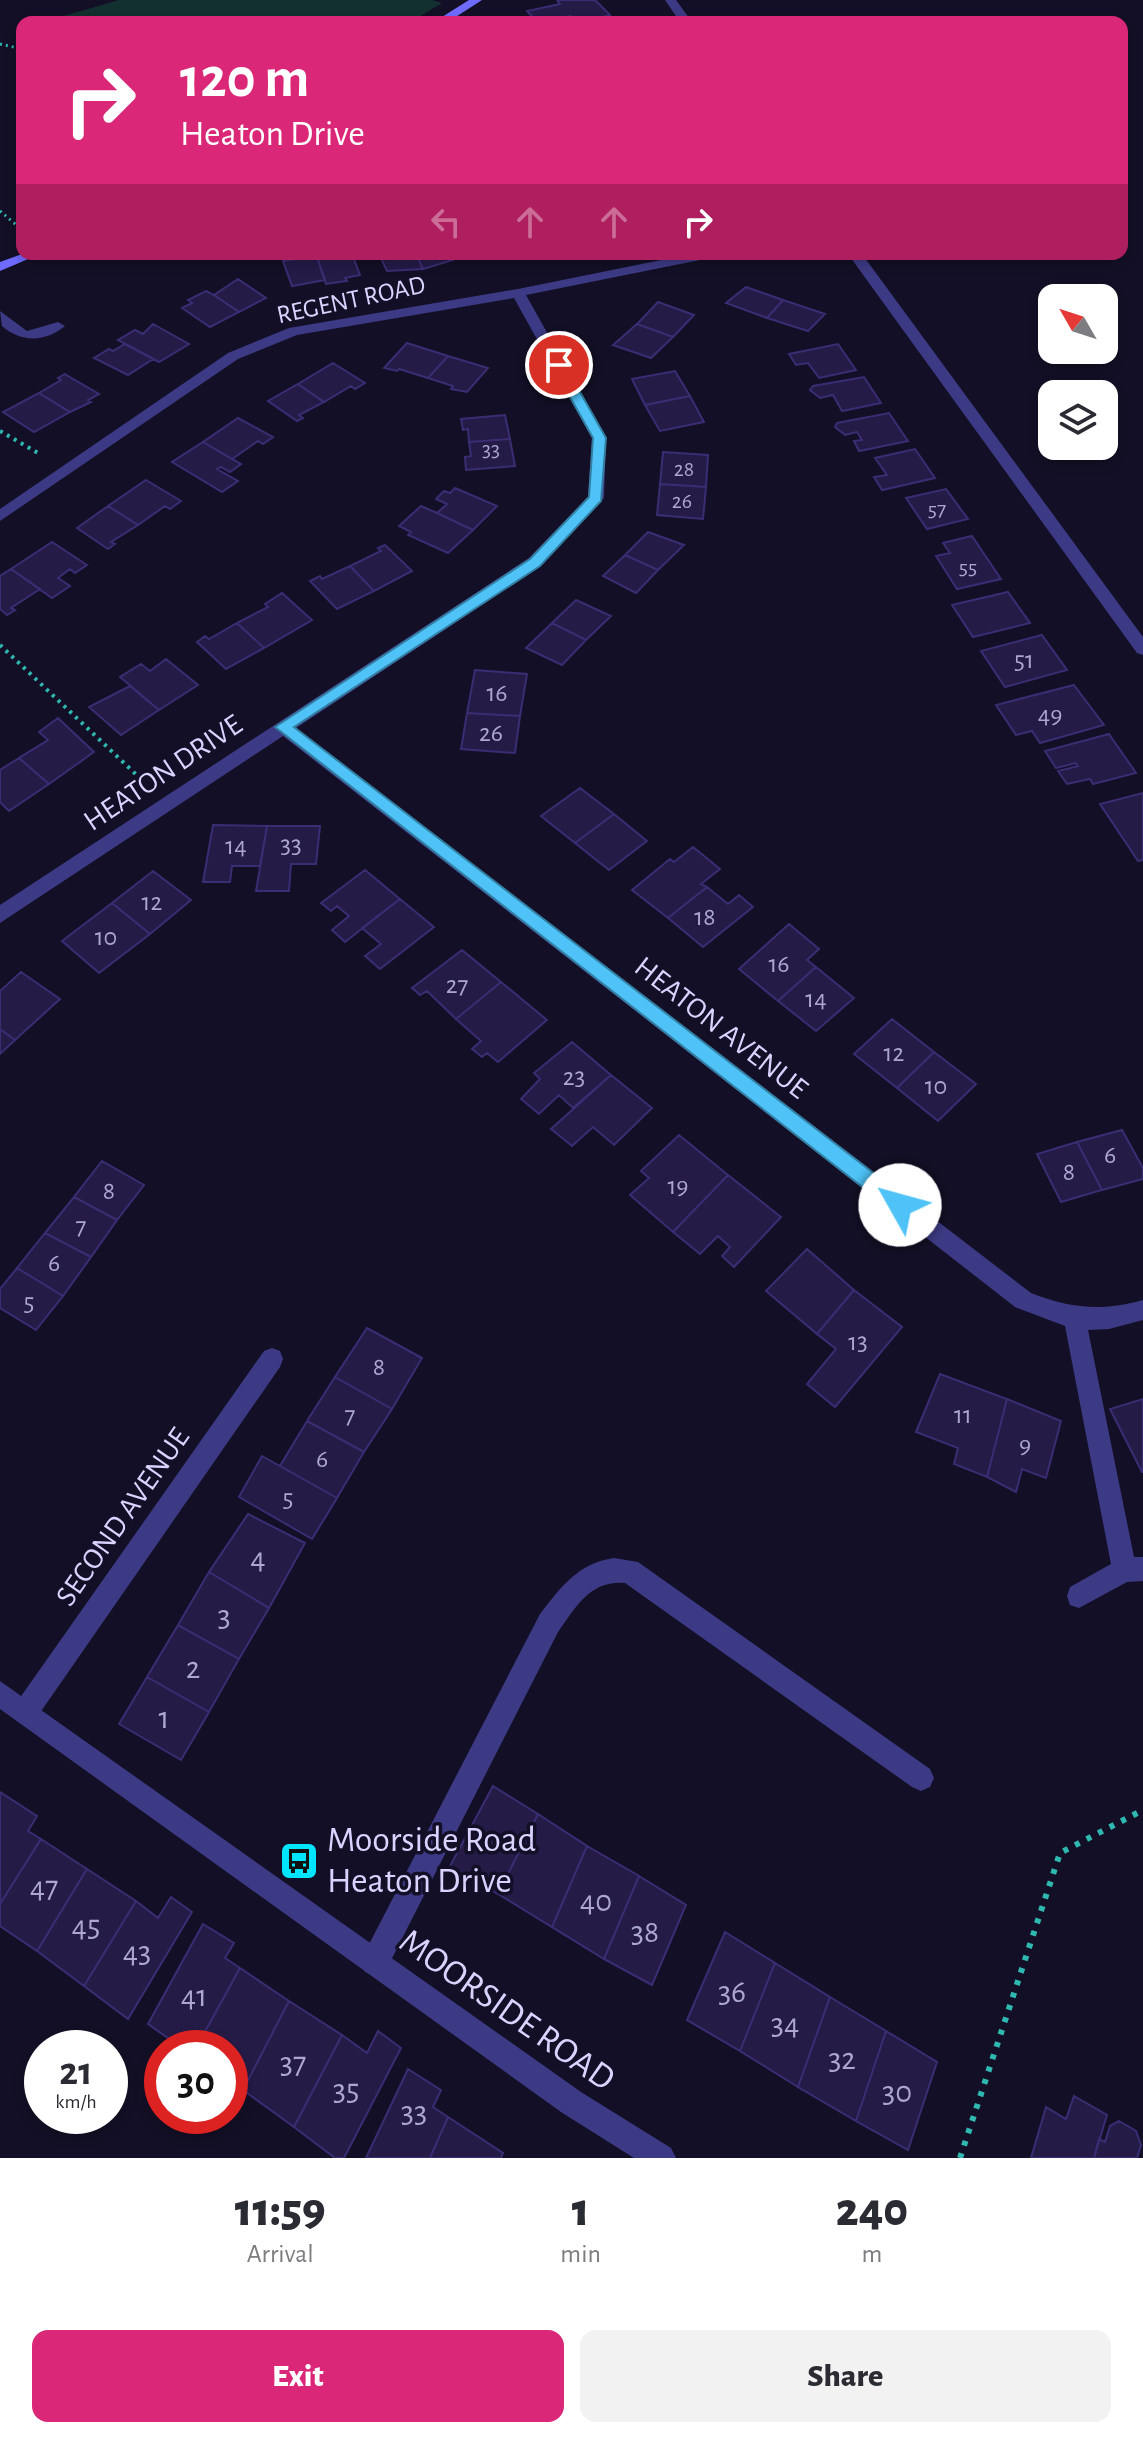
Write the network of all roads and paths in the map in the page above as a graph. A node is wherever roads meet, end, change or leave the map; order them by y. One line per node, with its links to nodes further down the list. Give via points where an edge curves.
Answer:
1 (477, 0): 2 (main road)
2 (450, 16)
3 (0, 211): 4 (path)
4 (16, 224)
5 (680, 260): 7 (street, REGENT ROAD)
6 (859, 260): 14 (street)
7 (518, 293): 11 (street, REGENT ROAD, via 294,331 233,356); 15 (street, HEATON DRIVE, via 599,438 596,498 535,562)
8 (0, 315): 9 (street, via 16,333 28,336)
9 (58, 326)
10 (0, 431): 11 (path)
11 (67, 470): 12 (street, REGENT ROAD)
12 (0, 516)
13 (0, 645): 16 (path)
14 (1143, 649)
15 (283, 727): 16 (street, HEATON DRIVE); 19 (street, HEATON AVENUE, via 1023,1300)
16 (167, 804): 17 (street, HEATON DRIVE)
17 (0, 915)
18 (1143, 1310): 19 (street, HEATON AVENUE)
19 (1075, 1321): 21 (street)
20 (272, 1359): 24 (street, SECOND AVENUE)
21 (1134, 1570): 22 (street)
22 (1079, 1596)
23 (0, 1694): 24 (street, MOORSIDE ROAD)
24 (26, 1711): 27 (street, MOORSIDE ROAD)
25 (921, 1778): 27 (street, via 629,1571 599,1569 581,1582 549,1623)
26 (1143, 1810): 29 (path, via 1060,1853)
27 (375, 1962): 28 (street, MOORSIDE ROAD, via 571,2102)
28 (661, 2158)
29 (960, 2158)

